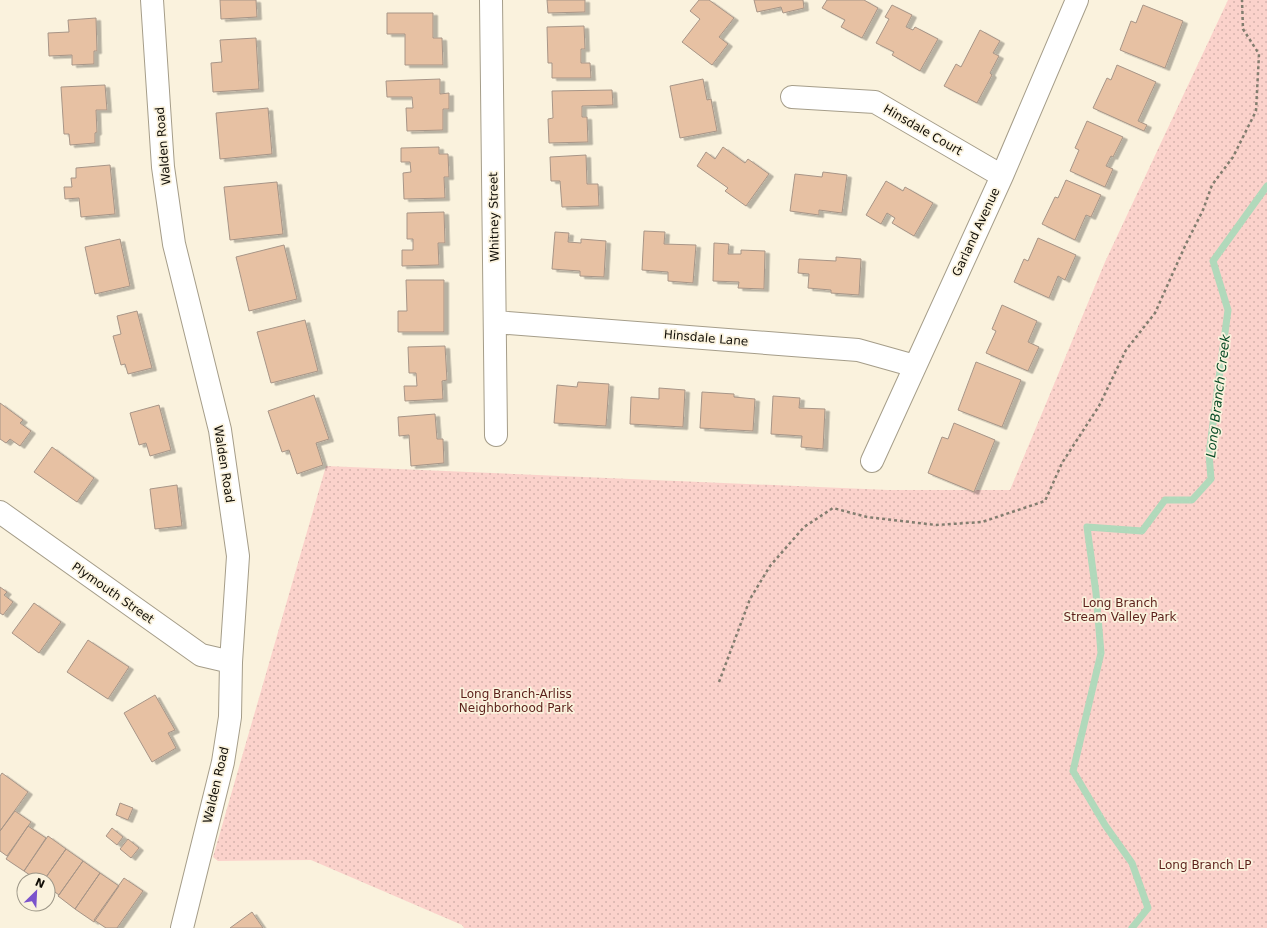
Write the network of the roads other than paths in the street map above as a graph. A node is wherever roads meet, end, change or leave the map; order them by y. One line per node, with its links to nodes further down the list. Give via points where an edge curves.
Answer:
1 (152, 0): 11 (street, Walden Road, via 163,167 173,237 220,430 238,556)
2 (491, 0): 6 (street, Whitney Street)
3 (1077, 0): 5 (street, Garland Avenue)
4 (792, 97): 5 (street, Hinsdale Court, via 875,102)
5 (1002, 176): 7 (street, Garland Avenue)
6 (495, 322): 7 (street, Hinsdale Lane, via 858,350); 8 (street, Whitney Street)
7 (915, 366): 9 (street, Garland Avenue)
8 (496, 435)
9 (872, 461)
10 (0, 512): 11 (street, Plymouth Street, via 201,656)
11 (231, 662): 12 (street, Walden Road, via 230,717 223,762)
12 (182, 928)

